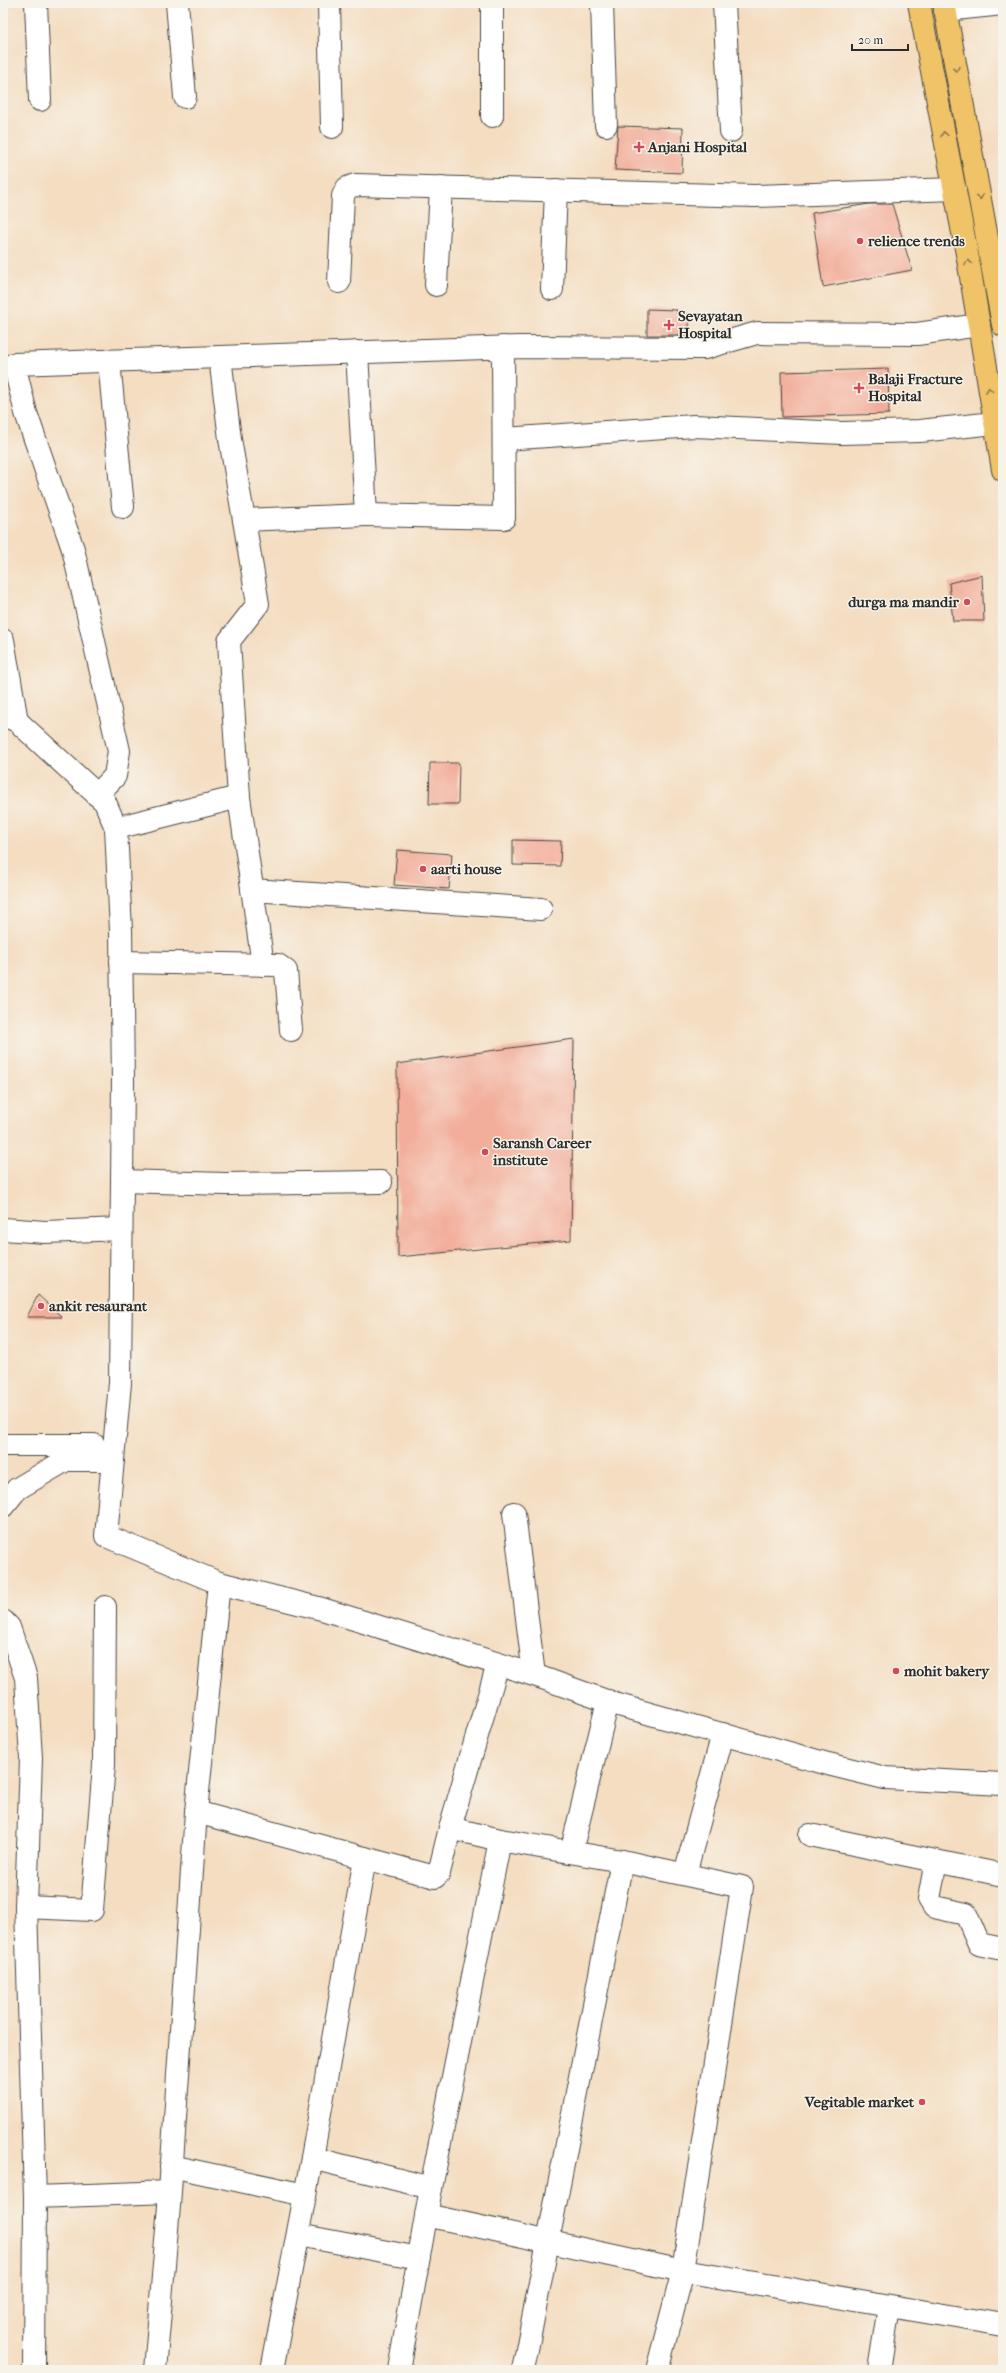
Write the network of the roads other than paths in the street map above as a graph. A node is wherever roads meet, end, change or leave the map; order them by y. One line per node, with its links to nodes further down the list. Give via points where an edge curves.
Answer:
1 (36, 3): 11 (street)
2 (177, 3): 10 (street)
3 (329, 3): 14 (street)
4 (492, 3): 12 (street)
5 (602, 3): 13 (street)
6 (724, 3): 15 (street)
7 (919, 3): 17 (main road, one-way to 7)
8 (1003, 4): 9 (street)
9 (945, 6): 23 (main road, one-way to 23)
10 (185, 97)
11 (40, 100)
12 (492, 116)
13 (606, 125)
14 (332, 126)
15 (731, 131)
16 (440, 187): 18 (street); 19 (street, via 355,185 347,188 343,196); 20 (street)
17 (955, 189): 18 (street, via 754,196); 22 (main road, one-way to 17)
18 (556, 190): 21 (street)
19 (339, 282)
20 (436, 285)
21 (552, 289)
22 (979, 325): 24 (street, via 917,334 757,333 705,348); 28 (main road, one-way to 22)
23 (1003, 325)
24 (503, 347): 25 (street); 29 (street)
25 (357, 352): 26 (street); 32 (street)
26 (220, 357): 27 (street); 33 (street)
27 (109, 361): 31 (street); 36 (street, via 14,364 26,413 73,548 119,751 115,776)
28 (994, 423): 29 (street, via 920,431 842,433 694,426); 30 (main road)
29 (504, 439): 32 (street, via 504,518)
30 (1003, 470)
31 (124, 507)
32 (366, 515): 33 (street)
33 (244, 520): 37 (street, via 258,604 228,641)
34 (3, 640): 35 (street)
35 (10, 718): 36 (street)
36 (97, 794): 38 (street, via 105,802)
37 (239, 797): 38 (street); 39 (street)
38 (116, 828): 41 (street)
39 (252, 890): 40 (street); 42 (street)
40 (541, 909)
41 (121, 962): 42 (street); 44 (street)
42 (263, 965): 43 (street, via 278,965 286,971)
43 (291, 1030)
44 (122, 1181): 45 (street, via 226,1184); 47 (street)
45 (382, 1182)
46 (3, 1229): 47 (street, via 44,1232)
47 (121, 1229): 49 (street, via 120,1383)
48 (3, 1445): 49 (street)
49 (114, 1452): 50 (street, via 66,1460 17,1489); 52 (street, via 106,1536)
50 (3, 1506)
51 (514, 1513): 56 (street)
52 (219, 1583): 55 (street, via 322,1609); 60 (street)
53 (105, 1607): 70 (street, via 104,1764 92,1910)
54 (3, 1621): 70 (street, via 9,1627 26,1678 31,1758)
55 (498, 1664): 56 (street); 61 (street)
56 (534, 1675): 57 (street)
57 (608, 1701): 58 (street); 64 (street)
58 (723, 1734): 59 (street, via 885,1778); 68 (street)
59 (1003, 1784)
60 (196, 1812): 65 (street); 73 (street)
61 (450, 1828): 63 (street); 65 (street, via 439,1873 435,1877)
62 (810, 1835): 67 (street)
63 (500, 1840): 64 (street); 74 (street)
64 (571, 1852): 66 (street)
65 (365, 1858): 72 (street)
66 (622, 1861): 68 (street); 80 (street)
67 (936, 1861): 69 (street); 71 (street, via 929,1899 934,1907 966,1914 979,1944)
68 (685, 1874): 82 (street, via 742,1887)
69 (1003, 1875)
70 (26, 1907): 77 (street)
71 (1003, 1949)
72 (312, 2158): 74 (street); 76 (street)
73 (171, 2166): 75 (street); 76 (street)
74 (431, 2188): 78 (street)
75 (170, 2192): 77 (street); 86 (street)
76 (305, 2194): 79 (street)
77 (35, 2197): 85 (street)
78 (426, 2215): 80 (street); 81 (street)
79 (298, 2234): 81 (street); 87 (street)
80 (546, 2241): 82 (street); 89 (street)
81 (419, 2258): 88 (street)
82 (683, 2271): 83 (street); 90 (street)
83 (889, 2307): 84 (street); 91 (street)
84 (1003, 2325)
85 (34, 2370)
86 (154, 2370)
87 (272, 2370)
88 (399, 2370)
89 (523, 2370)
90 (657, 2370)
91 (880, 2370)

